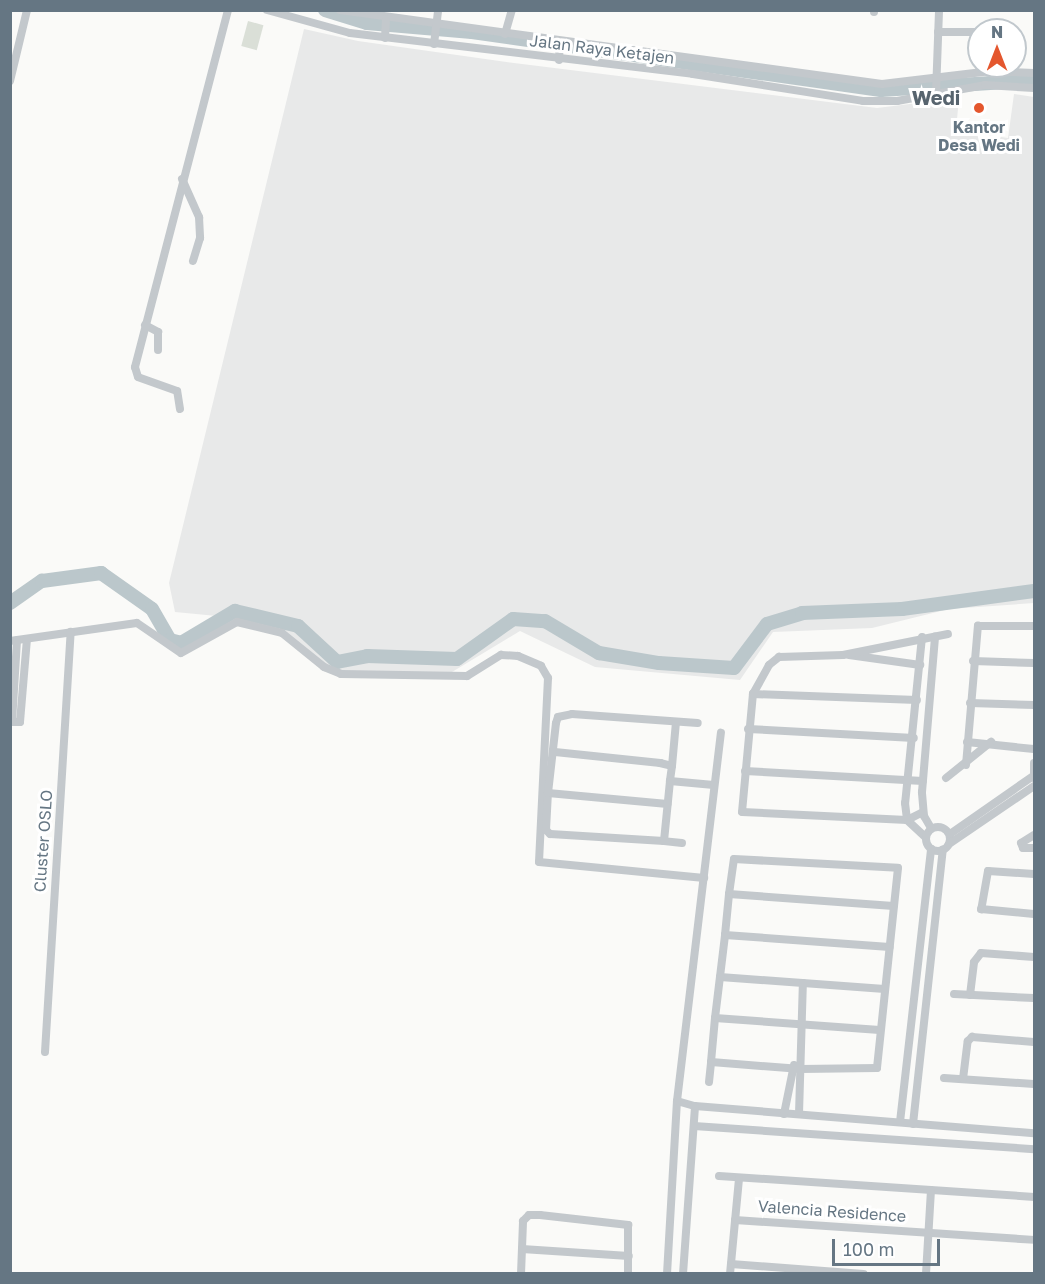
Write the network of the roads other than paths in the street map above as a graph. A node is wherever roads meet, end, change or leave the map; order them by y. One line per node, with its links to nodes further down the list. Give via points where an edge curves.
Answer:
1 (27, 10): 16 (street)
2 (228, 10): 22 (street)
3 (267, 10): 10 (street, Jalan Raya Ketajen)
4 (340, 10): 8 (street)
5 (438, 10): 13 (street)
6 (512, 10): 14 (street)
7 (939, 10): 11 (street)
8 (354, 14): 9 (street); 10 (street)
9 (385, 28): 10 (street, Jalan Raya Ketajen); 13 (street, Jalan Raya Ketajen); 13 (street)
10 (351, 30)
11 (938, 32): 12 (street); 20 (street)
12 (967, 32)
13 (435, 34): 14 (street); 17 (street, Jalan Raya Ketajen)
14 (505, 34): 15 (street)
15 (560, 42): 17 (street); 20 (street, via 872,83)
16 (14, 54): 19 (street)
17 (559, 57): 20 (street, Jalan Raya Ketajen, via 873,102)
18 (1035, 73): 20 (street, via 991,71)
19 (10, 81)
20 (936, 85): 21 (street)
21 (1035, 88)
22 (182, 179): 23 (street, via 201,227); 24 (street)
23 (193, 261)
24 (144, 325): 25 (street, via 158,332); 26 (street, via 135,374 177,391)
25 (158, 350)
26 (180, 409)
27 (1035, 626): 35 (street, via 980,625)
28 (71, 632): 32 (street); 81 (street, via 137,622 181,653 229,623 244,623 291,638 324,667 341,674 467,676 506,654 536,662 548,678 538,862); 98 (street, Cluster OSLO)
29 (948, 634): 31 (street)
30 (922, 637): 31 (street); 34 (street); 37 (street)
31 (935, 637): 39 (street)
32 (27, 639): 33 (street); 46 (street)
33 (14, 641): 46 (street)
34 (843, 654): 37 (street); 40 (street, via 779,657 769,665)
35 (973, 661): 36 (street); 42 (street)
36 (1035, 663)
37 (920, 665): 38 (street)
38 (919, 679): 39 (street); 41 (street)
39 (931, 680): 45 (street)
40 (753, 694): 41 (street); 49 (street)
41 (917, 700): 44 (street)
42 (970, 703): 43 (street); 52 (street)
43 (1035, 705)
44 (916, 718): 45 (street); 51 (street)
45 (928, 718): 64 (street)
46 (14, 722)
47 (676, 722): 48 (street); 55 (street, via 562,715 556,723); 58 (street)
48 (698, 723)
49 (748, 729): 51 (street); 59 (street)
50 (721, 733): 65 (street)
51 (914, 738): 62 (street)
52 (967, 742): 53 (street); 57 (street)
53 (991, 742): 54 (street); 57 (street)
54 (1035, 749)
55 (555, 752): 58 (street); 67 (street)
56 (1035, 762): 60 (street)
57 (966, 765): 61 (street)
58 (672, 766): 63 (street)
59 (745, 771): 62 (street); 70 (street, via 740,808 745,813)
60 (1034, 777): 72 (street)
61 (946, 778)
62 (909, 780): 64 (street); 70 (street)
63 (670, 781): 65 (street); 68 (street)
64 (923, 781): 69 (street)
65 (714, 785): 81 (street)
66 (1035, 786): 77 (street)
67 (548, 793): 68 (street); 75 (street, via 546,830 550,834)
68 (667, 804): 75 (street)
69 (923, 812): 70 (street); 71 (street)
70 (907, 820): 74 (street)
71 (931, 828): 72 (street, via 942,826); 74 (street)
72 (950, 834): 77 (street)
73 (1035, 835): 79 (street, via 1021,843 1023,848)
74 (926, 837): 78 (street)
75 (664, 842): 76 (street)
76 (682, 843)
77 (946, 847): 78 (street); 113 (street)
78 (931, 849): 112 (street)
79 (1035, 849)
80 (1035, 874): 84 (street, via 988,871 981,909)
81 (704, 878): 108 (street)
82 (729, 894): 83 (street); 83 (street, via 733,860 738,856 891,865 899,872); 85 (street)
83 (894, 906): 86 (street)
84 (1035, 914)
85 (725, 935): 86 (street); 88 (street)
86 (890, 947): 90 (street)
87 (1035, 957): 92 (street, via 981,953 974,962)
88 (720, 977): 89 (street); 94 (street)
89 (803, 983): 90 (street); 95 (street)
90 (885, 989): 96 (street)
91 (954, 994): 92 (street)
92 (970, 995): 93 (street)
93 (1035, 998)
94 (716, 1018): 95 (street); 99 (street)
95 (801, 1025): 96 (street); 100 (street)
96 (880, 1030): 100 (street, via 874,1071)
97 (1035, 1042): 103 (street, via 972,1036)
98 (45, 1052)
99 (711, 1062): 100 (street); 104 (street)
100 (797, 1069): 106 (street); 107 (street)
101 (1035, 1073): 105 (street)
102 (944, 1078): 103 (street)
103 (963, 1079): 105 (street)
104 (709, 1082)
105 (1034, 1085)
106 (786, 1092): 107 (street); 110 (street)
107 (800, 1093): 111 (street)
108 (677, 1101): 109 (street); 131 (street)
109 (695, 1106): 110 (street); 114 (street)
110 (786, 1114): 111 (street); 115 (street)
111 (799, 1114): 112 (street)
112 (900, 1122): 113 (street)
113 (913, 1124): 116 (street)
114 (694, 1126): 115 (street); 132 (street)
115 (787, 1131): 117 (street)
116 (1035, 1133)
117 (1035, 1149)
118 (718, 1176): 119 (street)
119 (740, 1178): 120 (street); 122 (street)
120 (931, 1190): 121 (street); 123 (street)
121 (1035, 1197)
122 (735, 1220): 123 (street, Valencia Residence); 127 (street)
123 (929, 1233): 124 (street, Valencia Residence); 135 (street)
124 (1035, 1240)
125 (522, 1249): 126 (street); 126 (street, via 525,1217 540,1215 621,1222 627,1225 629,1233); 129 (street)
126 (629, 1256): 130 (street)
127 (731, 1264): 128 (street); 133 (street)
128 (836, 1273): 134 (street)
129 (521, 1274)
130 (628, 1274)
131 (667, 1274)
132 (683, 1274)
133 (730, 1274)
134 (864, 1274)
135 (926, 1274)

